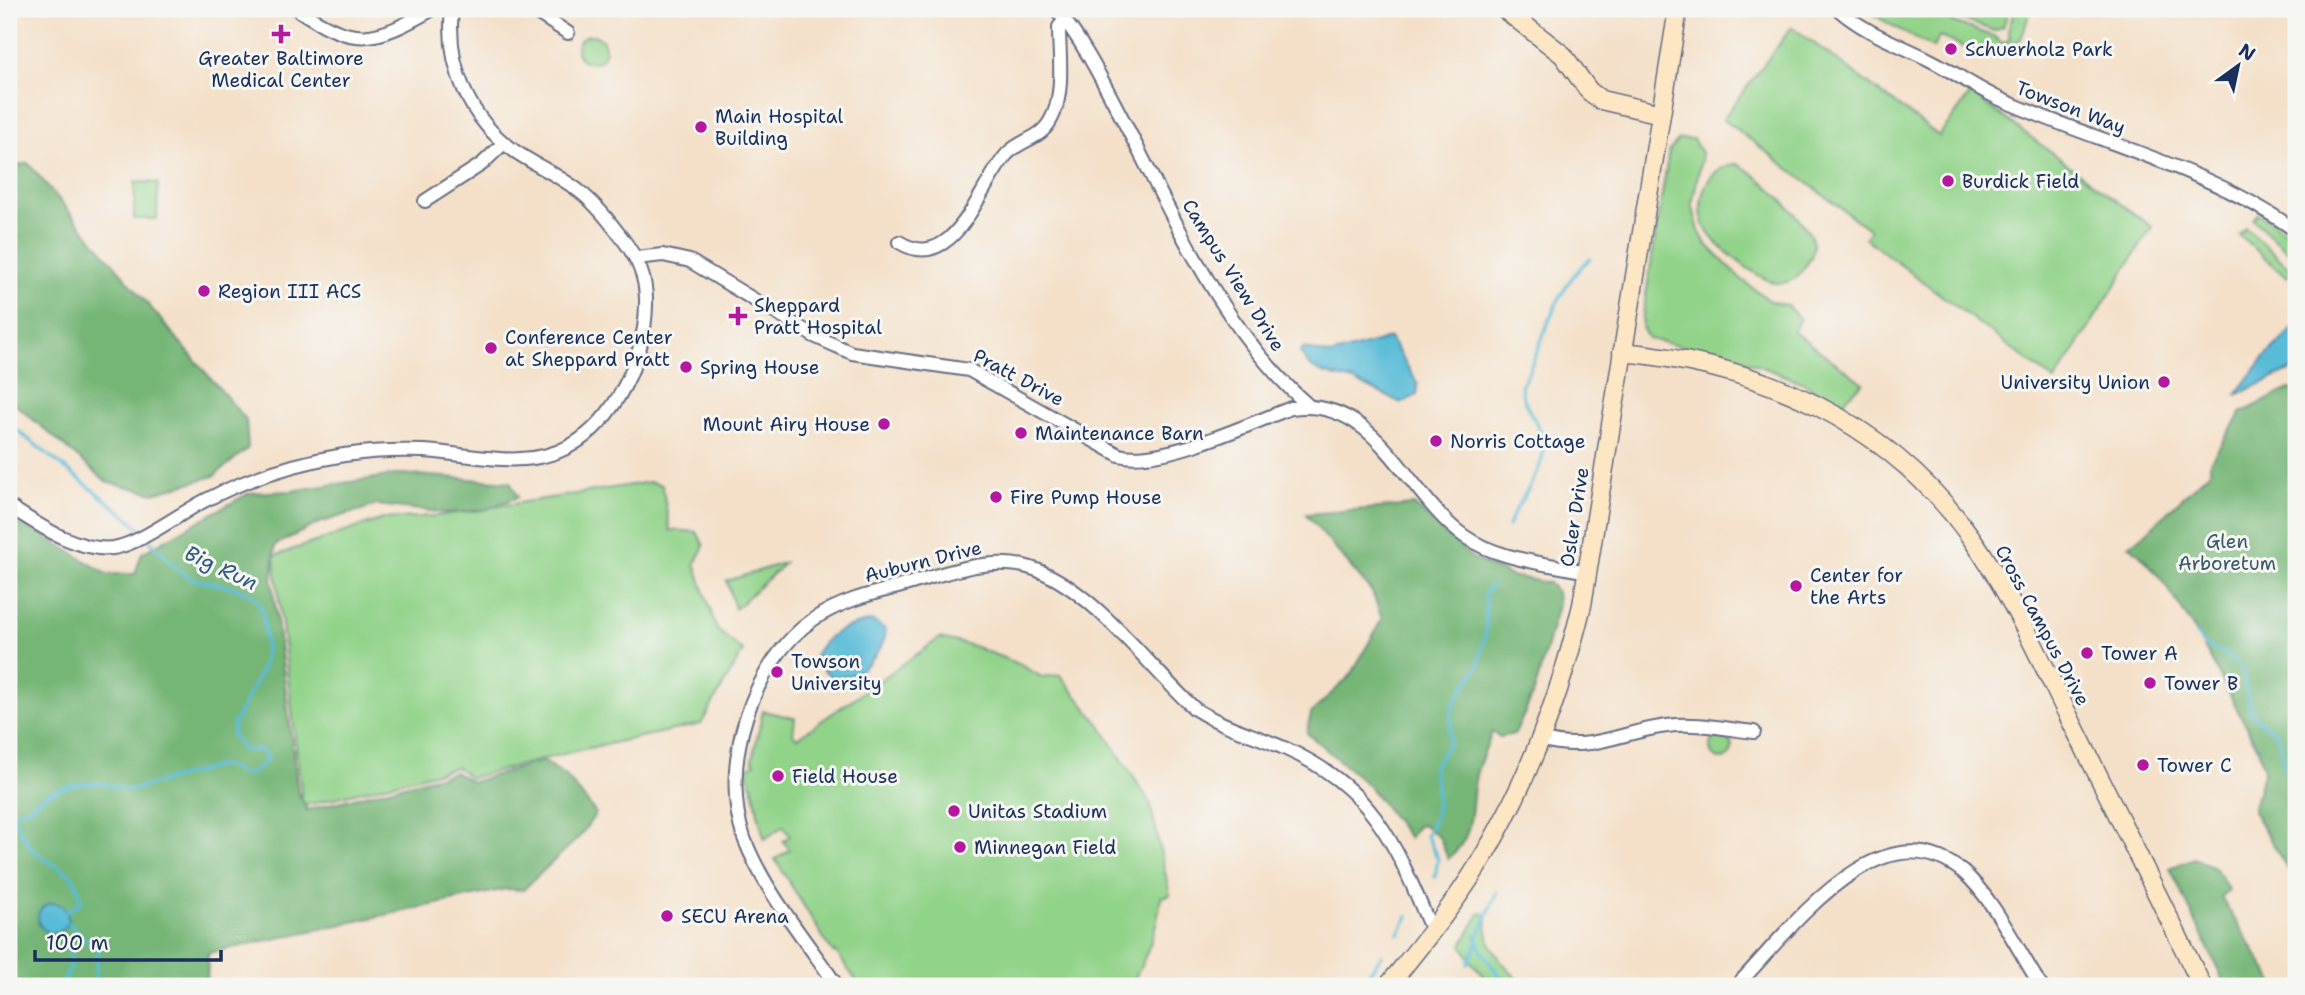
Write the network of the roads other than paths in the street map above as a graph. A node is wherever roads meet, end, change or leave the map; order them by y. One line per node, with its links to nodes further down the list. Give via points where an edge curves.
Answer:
1 (297, 9): 2 (street, via 328,28 359,37 388,33)
2 (433, 9)
3 (452, 9): 12 (street, via 451,34 462,85 481,120)
4 (531, 9): 10 (street)
5 (1056, 9): 9 (street, Campus View Drive)
6 (1504, 9): 11 (street, via 1563,55 1601,100)
7 (1678, 9): 11 (street, Osler Drive)
8 (1838, 9): 14 (street, Towson Way, via 1857,26 1999,99 2221,188)
9 (1065, 20): 15 (street, via 1059,26 1057,106 1044,132 1009,153 947,241 923,250); 18 (street, Campus View Drive, via 1237,324 1265,363)
10 (568, 33)
11 (1661, 114): 17 (street, Osler Drive)
12 (504, 143): 13 (street, via 482,164); 16 (street, via 587,198)
13 (425, 201)
14 (2296, 230)
15 (899, 242)
16 (636, 258): 18 (street, Pratt Drive, via 663,255 690,261 814,336 852,353 969,370 1129,458 1168,453 1291,408); 19 (street, via 643,274 646,306 636,357 606,414 571,445 547,455 519,459 403,451 314,460 247,481 110,548 83,544)
17 (1622, 352): 20 (street, Osler Drive); 28 (street, Cross Campus Drive, via 1707,364 1786,390 1869,436 1928,487 1969,535 2014,608)
18 (1308, 406): 20 (street, Campus View Drive, via 1341,415 1365,429 1466,537 1500,554)
19 (9, 506)
20 (1586, 572): 22 (street, Osler Drive, via 1566,669)
21 (1754, 732): 22 (street, via 1670,725 1583,746)
22 (1540, 739): 23 (street, Osler Drive, via 1492,842)
23 (1432, 931): 25 (street, Auburn Drive, via 1379,819 1345,785 1287,749 1195,709 1068,586 1035,569 996,563 862,596 822,615 789,642 753,702 734,765 740,823 759,869); 26 (street, Osler Drive)
24 (1740, 982): 27 (street, via 1844,877 1867,862 1909,853 1932,855 1969,878)
25 (836, 986)
26 (1388, 986)
27 (2041, 986)
28 (2202, 986)

